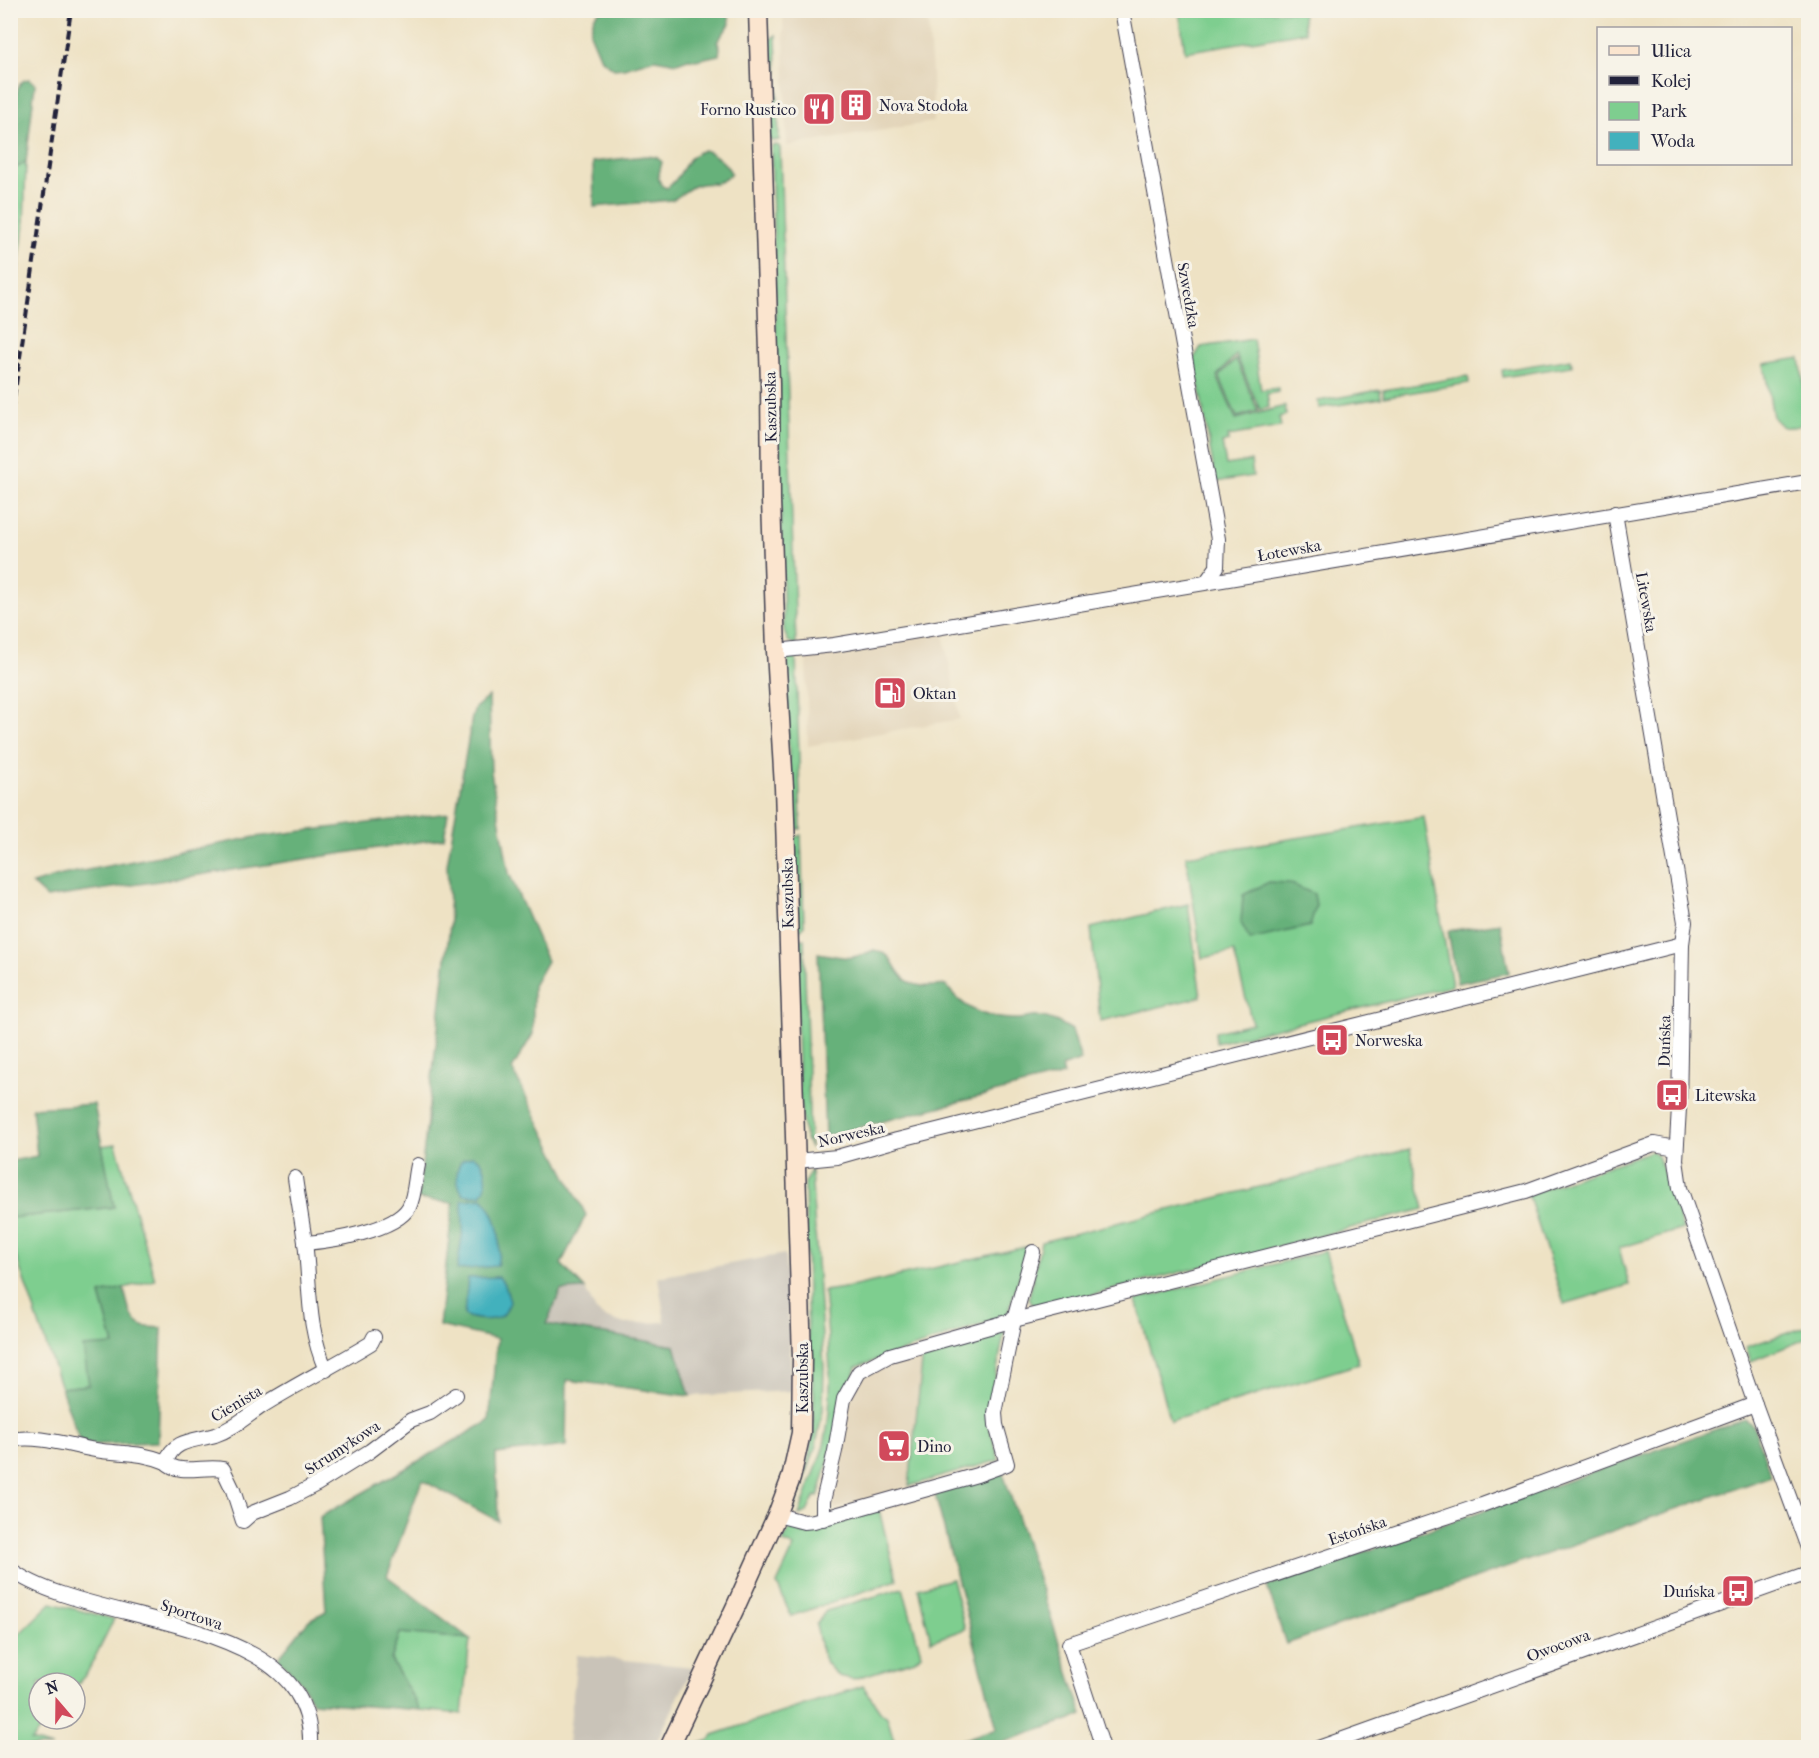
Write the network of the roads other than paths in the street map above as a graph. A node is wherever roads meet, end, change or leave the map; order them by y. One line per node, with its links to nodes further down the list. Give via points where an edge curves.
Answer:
1 (758, 10): 6 (main road, Kaszubska)
2 (1122, 10): 5 (street, Szwedzka, via 1218,539 1217,567)
3 (1809, 482): 4 (street, Łotewska)
4 (1615, 513): 5 (street, Łotewska); 7 (street, Litewska, via 1685,922)
5 (1207, 581): 6 (street, Łotewska, via 834,645)
6 (776, 651): 9 (main road, Kaszubska)
7 (1682, 944): 8 (street, Duńska); 9 (street, Norweska, via 837,1157)
8 (1676, 1148): 14 (street, via 1654,1144 1526,1191); 18 (street, Duńska, via 1683,1199)
9 (796, 1161): 21 (main road, Kaszubska, via 802,1413 797,1456)
10 (418, 1165): 12 (street, via 409,1207 393,1220 361,1234)
11 (295, 1178): 12 (street)
12 (305, 1243): 16 (street, via 309,1310)
13 (1033, 1252): 14 (street)
14 (1014, 1320): 22 (street, via 890,1355 859,1372 844,1399 823,1501); 22 (street, via 995,1413 1007,1464)
15 (374, 1336): 16 (street, Cienista, via 371,1343)
16 (326, 1370): 20 (street, Cienista, via 230,1428 173,1448)
17 (456, 1395): 20 (street, Strumykowa, via 430,1413 411,1420 370,1452 317,1484 252,1513 243,1521 223,1469 171,1468)
18 (1755, 1404): 23 (street, Duńska); 28 (street, Estońska, via 1482,1505 1069,1644)
19 (10, 1440): 20 (street, via 24,1437 147,1454)
20 (166, 1462)
21 (777, 1515): 22 (street, via 804,1522); 27 (main road, Kaszubska)
22 (823, 1519)
23 (1809, 1548)
24 (10, 1569): 26 (street, Sportowa, via 58,1594 164,1621 252,1654 273,1668 298,1696 309,1721)
25 (1809, 1573): 29 (street, Owocowa)
26 (310, 1748)
27 (669, 1748)
28 (1103, 1748)
29 (1318, 1748)

